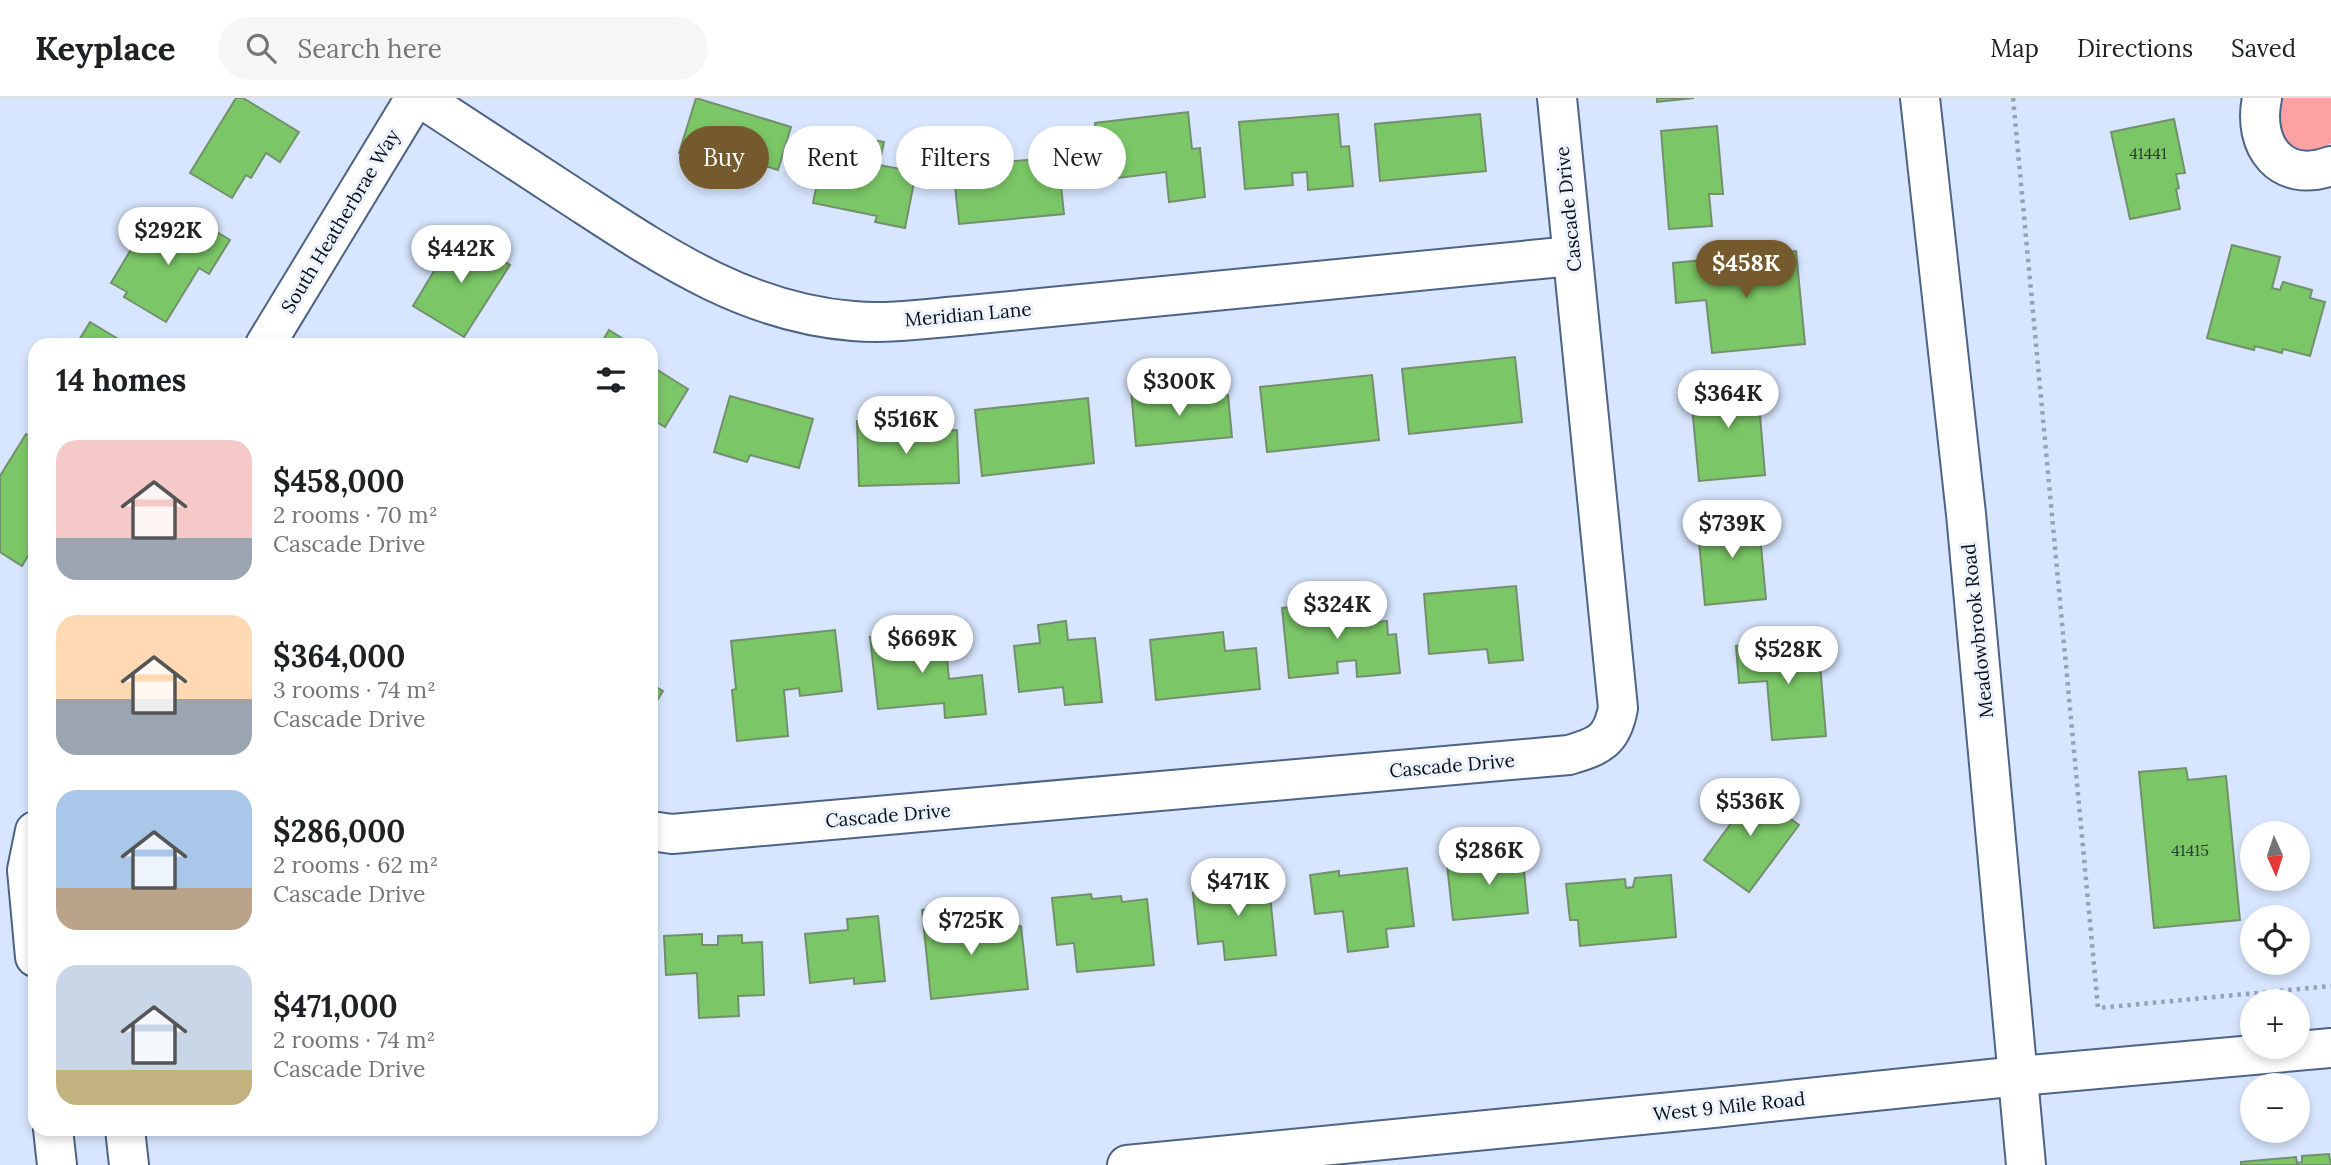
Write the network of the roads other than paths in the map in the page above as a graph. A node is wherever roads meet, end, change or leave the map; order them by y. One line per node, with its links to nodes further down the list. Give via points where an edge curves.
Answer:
1 (415, 98): 8 (street, South Heatherbrae Way)
2 (421, 98): 7 (street, Meridian Lane, via 675,263 730,290 812,315 853,321 959,316)
3 (1557, 98): 7 (street, Cascade Drive)
4 (1920, 98): 11 (street, Meadowbrook Road, via 1967,527)
5 (2262, 98): 6 (street, via 2262,137 2273,156 2302,172)
6 (2331, 166)
7 (1572, 256): 9 (street, Cascade Drive, via 1618,708 1607,738 1569,755)
8 (269, 338)
9 (658, 832)
10 (2331, 1048): 11 (street, West 9 Mile Road)
11 (2019, 1076): 14 (street, West 9 Mile Road); 18 (street, Meadowbrook Road)
12 (54, 1136): 15 (street)
13 (126, 1136): 16 (street)
14 (1435, 1150): 17 (street, West 9 Mile Road)
15 (57, 1165)
16 (129, 1165)
17 (1127, 1165)
18 (2026, 1165)

